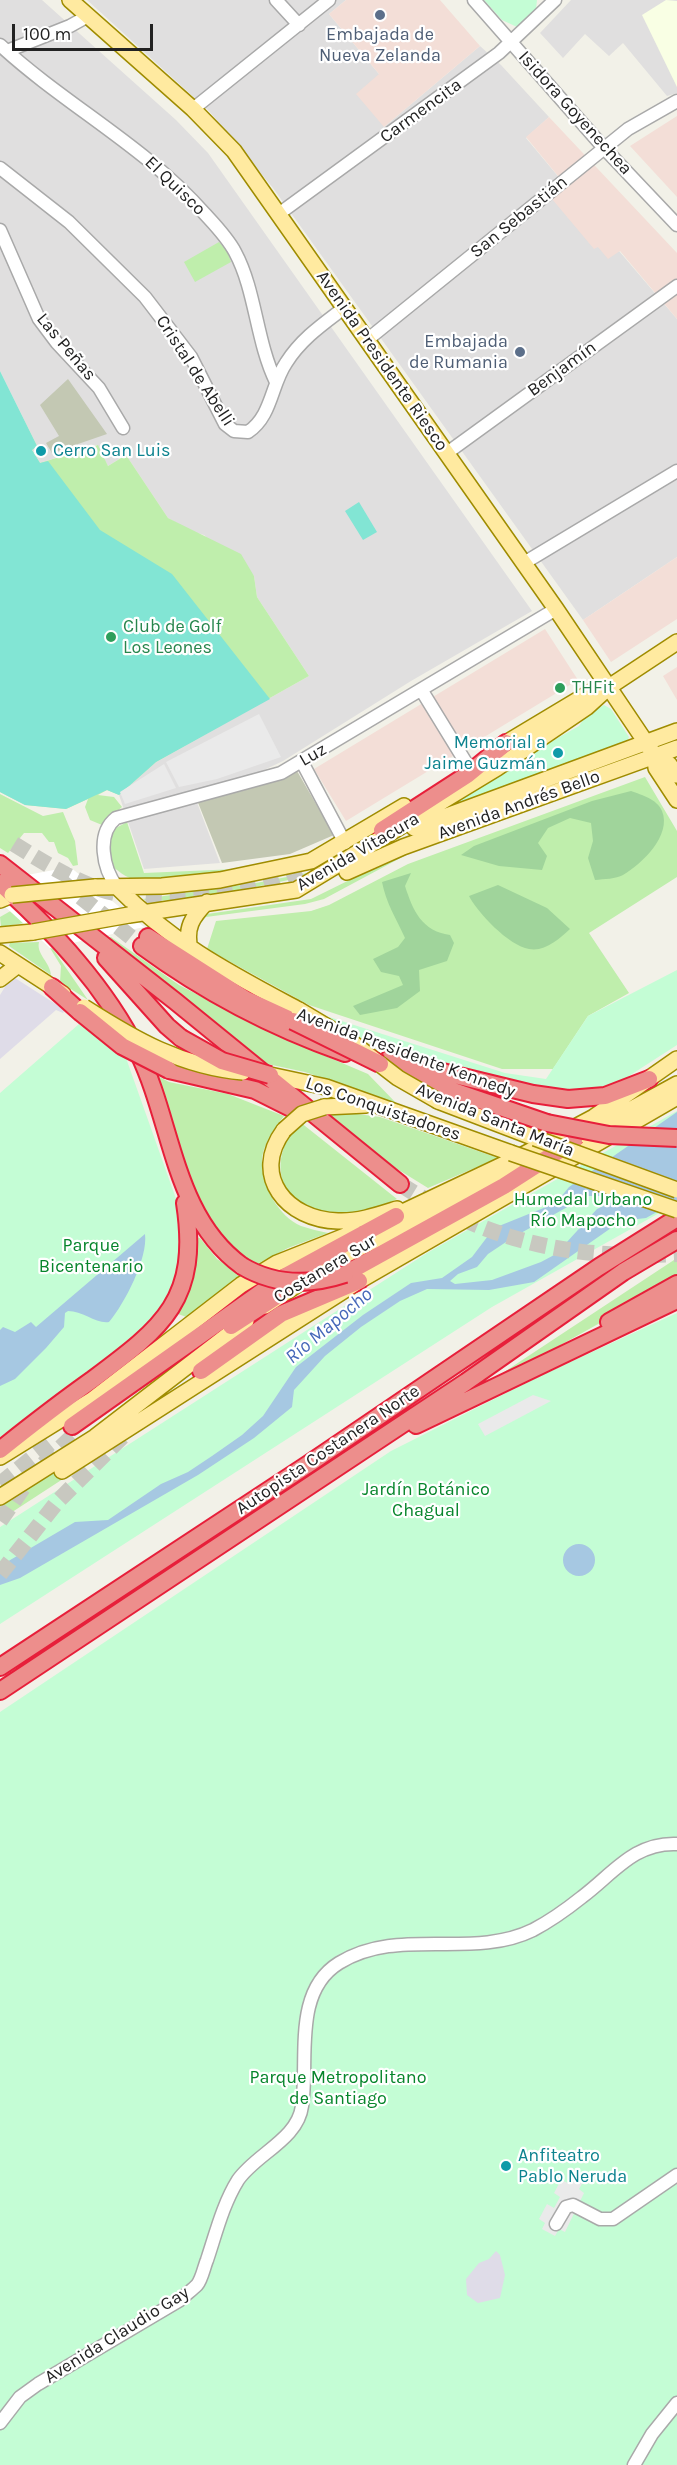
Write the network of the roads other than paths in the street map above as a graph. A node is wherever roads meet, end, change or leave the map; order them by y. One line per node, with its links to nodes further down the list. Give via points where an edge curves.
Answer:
1 (70, 0): 6 (main road, Avenida Presidente Riesco)
2 (276, 0): 7 (street)
3 (329, 0): 7 (street)
4 (474, 0): 8 (street, Isidora Goyenechea)
5 (555, 0): 8 (street, Carmencita)
6 (88, 16): 9 (street, via 70,26); 11 (main road, Avenida Presidente Riesco)
7 (299, 25): 11 (street)
8 (512, 43): 12 (street, Isidora Goyenechea); 14 (street, Carmencita)
9 (3, 48): 20 (street, El Quisco, via 157,165 182,187 222,234 236,254 264,356)
10 (677, 101): 12 (street, San Sebastián, via 637,123)
11 (194, 108): 14 (main road, Avenida Presidente Riesco, via 234,151)
12 (604, 148): 15 (street, Isidora Goyenechea); 19 (street, San Sebastián)
13 (0, 168): 20 (street, Cristal de Abelli, via 69,222 145,297 191,357 225,424 234,431 248,432 259,422)
14 (280, 213): 18 (main road, Avenida Presidente Riesco)
15 (677, 225)
16 (0, 231): 21 (street, Las Peñas, via 39,320 99,388)
17 (677, 286): 22 (street, Benjamín)
18 (344, 308): 19 (main road, Avenida Presidente Riesco); 20 (street, Cristal de Abelli, via 303,340)
19 (367, 340): 22 (main road, Avenida Presidente Riesco)
20 (276, 382)
21 (123, 428)
22 (447, 453): 24 (main road, Avenida Presidente Riesco)
23 (677, 471): 24 (street)
24 (524, 563): 25 (main road, Avenida Presidente Riesco)
25 (556, 609): 28 (main road, Avenida Presidente Riesco); 29 (street, Luz)
26 (677, 642): 27 (main road, Avenida Vitacura)
27 (634, 670): 28 (main road, Avenida Vitacura); 30 (main road)
28 (609, 687): 30 (main road, Avenida Presidente Riesco); 32 (main road, Avenida Vitacura, via 591,693); 40 (main road, Avenida Vitacura, via 507,762)
29 (422, 691): 36 (street, Luz); 37 (street)
30 (624, 710): 33 (main road, Avenida Presidente Riesco)
31 (677, 731): 33 (main road, Avenida Andrés Bello)
32 (506, 743): 37 (main road, Avenida Vitacura); 40 (highway)
33 (646, 743): 35 (main road, Avenida Presidente Riesco); 40 (main road, Avenida Andrés Bello)
34 (677, 747): 35 (main road, Avenida Andrés Bello)
35 (655, 756): 38 (main road, Avenida Presidente Riesco, via 669,764); 39 (main road, Avenida Presidente Riesco, via 656,768); 45 (main road, Avenida Andrés Bello)
36 (302, 762): 41 (street); 44 (street, Luz, via 273,776 116,818 106,829 104,839 108,872)
37 (468, 766): 41 (main road, Avenida Vitacura)
38 (677, 775)
39 (677, 800)
40 (382, 835): 42 (main road, Avenida Andrés Bello); 45 (main road, Avenida Vitacura)
41 (345, 843): 42 (main road, Avenida Vitacura)
42 (311, 861): 44 (main road, Avenida Vitacura, via 220,880)
43 (0, 864): 48 (highway)
44 (117, 887): 46 (main road, Avenida Vitacura, bridge); 49 (main road)
45 (296, 890): 47 (main road, Avenida Vitacura)
46 (3, 894): 69 (highway, via 68,950 119,1019 150,1082)
47 (207, 902): 49 (main road, Avenida Vitacura); 51 (main road, via 191,921)
48 (61, 913): 61 (highway, bridge, via 181,1038 222,1061); 68 (highway, via 175,1001)
49 (136, 914): 50 (main road, Avenida Vitacura, bridge); 51 (main road)
50 (0, 935)
51 (190, 949): 57 (main road)
52 (0, 953): 53 (main road)
53 (18, 965): 54 (main road); 55 (main road)
54 (0, 980)
55 (52, 987): 56 (highway)
56 (82, 1010): 61 (main road, Los Conquistadores, bridge, via 185,1061); 68 (highway, bridge, via 122,1046 170,1070 271,1097)
57 (296, 1016): 58 (highway, Avenida Presidente Kennedy, via 245,999 145,942 177,972 233,1006); 60 (highway, bridge)
58 (312, 1041): 62 (highway, via 561,1099 598,1098); 66 (highway, Avenida Presidente Kennedy, bridge, via 547,1124 609,1135)
59 (677, 1059): 62 (main road, Costanera Sur)
60 (380, 1064): 71 (main road, Avenida Santa María, bridge, via 438,1101)
61 (270, 1075): 65 (main road, Los Conquistadores, via 305,1081)
62 (649, 1079): 72 (main road, Costanera Sur, via 585,1122)
63 (677, 1084): 67 (main road, Costanera Sur)
64 (677, 1097): 67 (main road, Costanera Sur)
65 (387, 1108): 72 (main road, bridge, via 324,1107 302,1114 284,1130 274,1150 272,1177 287,1203 307,1216 337,1221 355,1220); 73 (main road, Los Conquistadores, bridge)
66 (677, 1138)
67 (573, 1149): 77 (main road, Costanera Sur); 77 (highway); 79 (main road, Costanera Sur, via 356,1249)
68 (357, 1152): 70 (highway)
69 (182, 1182): 77 (highway, bridge, via 207,1232 242,1266 291,1282); 83 (highway, via 189,1226 188,1260 180,1293 168,1313 138,1346)
70 (400, 1184)
71 (677, 1190)
72 (434, 1197): 74 (main road, Costanera Sur)
73 (677, 1210)
74 (396, 1216): 79 (highway, via 280,1279 194,1337 75,1429); 85 (main road, Costanera Sur, via 303,1251 257,1275 92,1400)
75 (677, 1218): 88 (highway, Autopista Costanera Norte)
76 (677, 1240): 84 (highway, Autopista Costanera Norte, via 623,1272)
77 (352, 1277): 82 (highway, via 281,1314); 87 (main road, Costanera Sur)
78 (677, 1284): 81 (highway)
79 (274, 1298): 86 (main road, Costanera Sur, via 95,1437)
80 (677, 1300): 81 (highway)
81 (542, 1365): 84 (highway)
82 (201, 1371)
83 (0, 1450)
84 (364, 1450): 89 (highway, Autopista Costanera Norte)
85 (0, 1457)
86 (0, 1497)
87 (0, 1509)
88 (0, 1667)
89 (0, 1691)
90 (677, 1844): 94 (street, Avenida Claudio Gay, via 662,1843 635,1853 581,1898 519,1935 482,1943 382,1946 349,1957 329,1970 318,1985 308,2013 302,2109 294,2127 247,2168 238,2181 225,2206 198,2284 180,2300 38,2384 20,2397)
91 (677, 2175): 92 (street, via 614,2219 600,2219 573,2205 566,2207)
92 (556, 2224)
93 (677, 2403): 95 (street)
94 (0, 2423)
95 (634, 2465)

